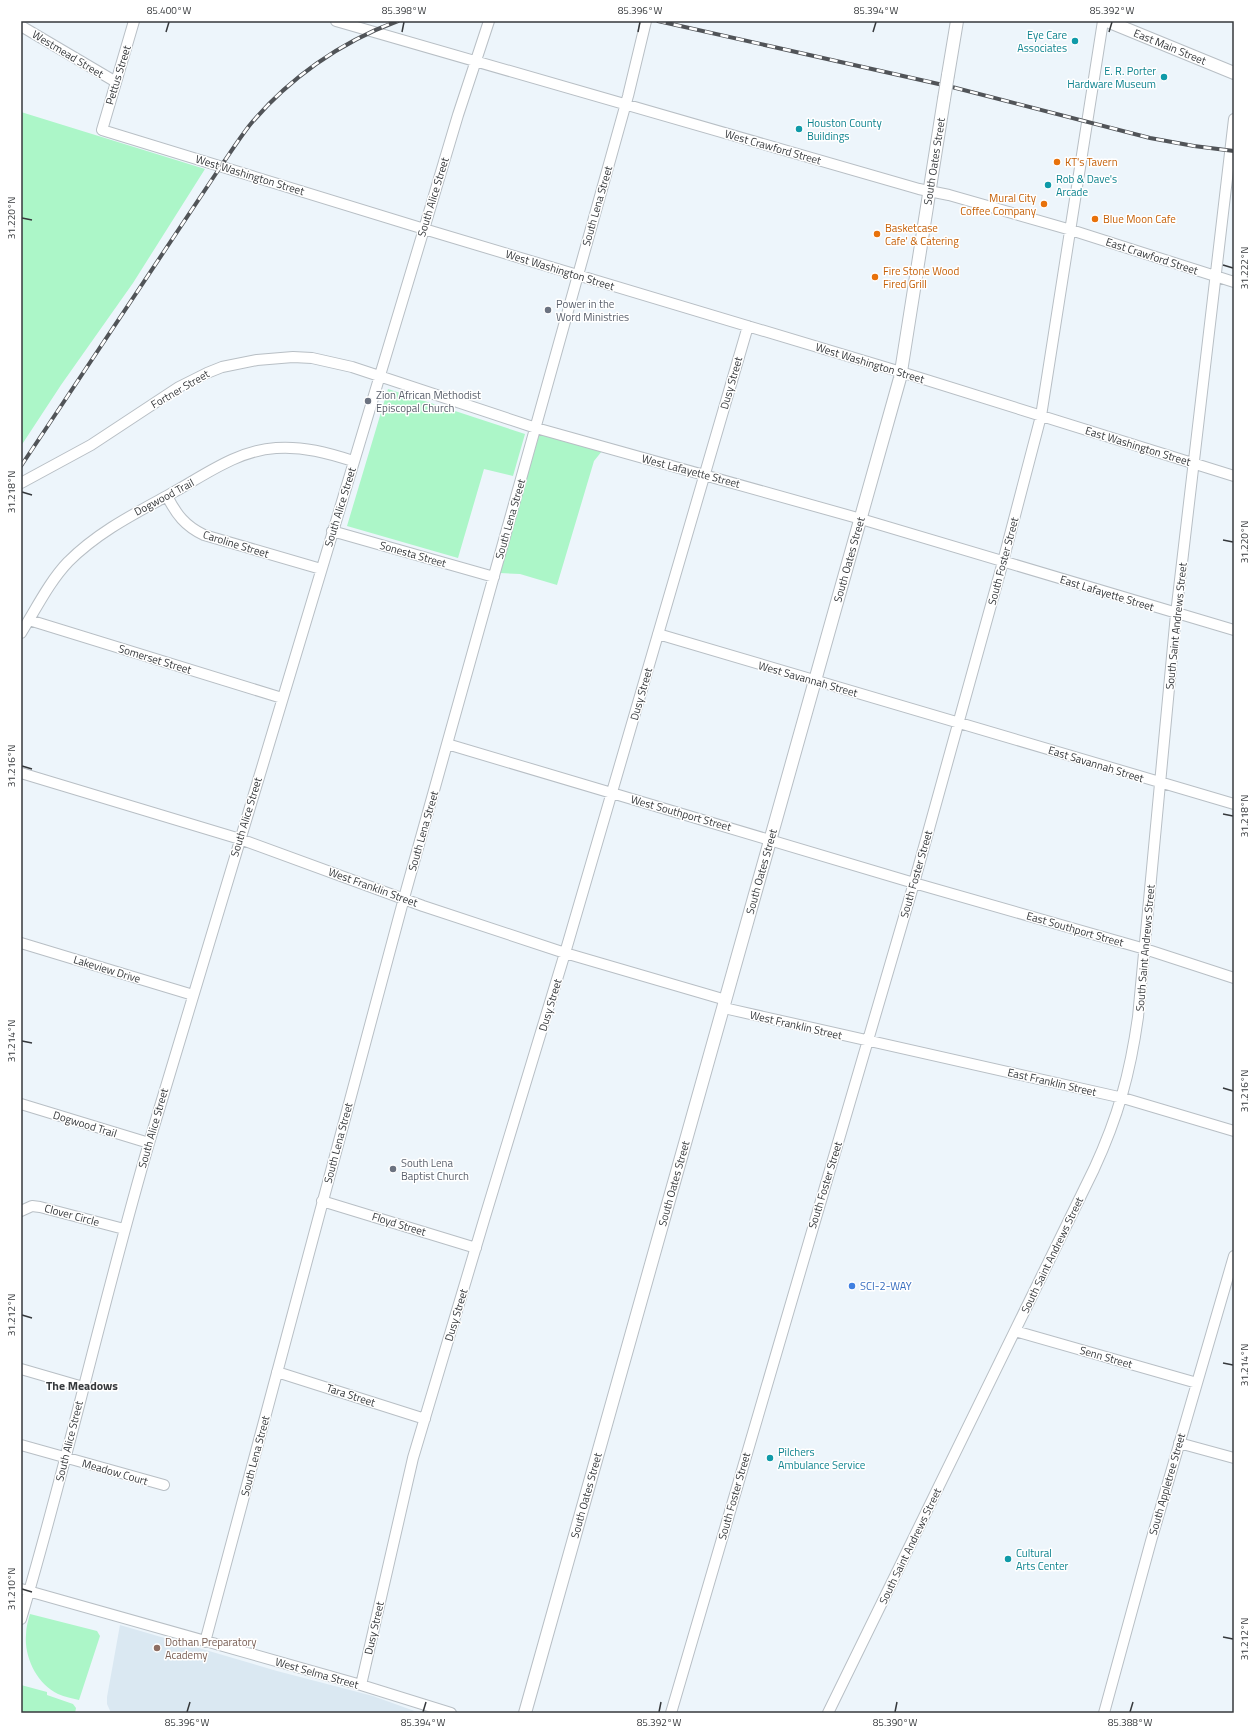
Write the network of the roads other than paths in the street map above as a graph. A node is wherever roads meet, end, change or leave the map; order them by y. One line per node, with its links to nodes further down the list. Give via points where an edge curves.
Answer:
1 (134, 21): 11 (street, Pettus Street)
2 (336, 21): 9 (street, West Crawford Street)
3 (489, 21): 9 (street, South Alice Street)
4 (646, 21): 12 (street, South Lena Street)
5 (957, 21): 15 (main road, South Oates Street, bridge)
6 (1103, 21): 17 (street, South Foster Street)
7 (1107, 21): 10 (main road, East Main Street)
8 (21, 26): 11 (street, Westmead Street)
9 (476, 61): 12 (street, West Crawford Street); 16 (street, South Alice Street)
10 (1234, 73)
11 (116, 82): 14 (street, Pettus Street)
12 (626, 105): 15 (street, West Crawford Street); 18 (street, South Lena Street)
13 (1234, 119): 19 (street, South Saint Andrews Street)
14 (102, 130): 16 (street, West Washington Street)
15 (930, 192): 17 (street, West Crawford Street, via 949,195); 22 (main road, South Oates Street)
16 (424, 229): 18 (street, West Washington Street); 23 (street, South Alice Street)
17 (1071, 230): 19 (street, East Crawford Street); 24 (street, South Foster Street)
18 (578, 276): 21 (street, West Washington Street); 25 (street, South Lena Street)
19 (1216, 276): 20 (street, East Crawford Street); 27 (street, South Saint Andrews Street)
20 (1234, 282)
21 (748, 326): 22 (street, West Washington Street); 28 (street, Dusy Street)
22 (901, 372): 24 (street, West Washington Street); 32 (main road, South Oates Street)
23 (379, 376): 25 (street, West Lafayette Street); 26 (street, South Alice Street); 30 (street, Fortner Street, via 330,361 293,357 257,360 222,367 193,379 91,445)
24 (1041, 416): 27 (street, East Washington Street); 34 (street, South Foster Street)
25 (536, 428): 28 (street, West Lafayette Street); 36 (street, South Lena Street)
26 (353, 461): 31 (street, Dogwood Trail, via 297,447 260,450 230,461); 33 (street, South Alice Street)
27 (1195, 463): 29 (street, East Washington Street); 37 (street, South Saint Andrews Street)
28 (704, 475): 32 (street, West Lafayette Street); 41 (street, Dusy Street)
29 (1234, 476)
30 (21, 483)
31 (167, 496): 35 (street, Caroline Street, via 175,512 193,529); 38 (street, Dogwood Trail, via 122,520 83,547 58,576)
32 (861, 519): 34 (street, West Lafayette Street); 42 (main road, South Oates Street)
33 (332, 531): 35 (street, South Alice Street); 36 (street, Sonesta Street)
34 (1003, 562): 37 (street, East Lafayette Street); 44 (street, South Foster Street)
35 (321, 569): 43 (street, South Alice Street)
36 (494, 576): 45 (street, South Lena Street)
37 (1176, 614): 39 (street, East Lafayette Street); 47 (street, South Saint Andrews Street)
38 (29, 620): 40 (street, Dogwood Trail); 43 (street, Somerset Street)
39 (1234, 630)
40 (21, 633)
41 (658, 634): 42 (street, West Savannah Street); 48 (street, Dusy Street)
42 (815, 681): 44 (street, West Savannah Street); 51 (main road, South Oates Street)
43 (282, 698): 50 (street, South Alice Street)
44 (959, 723): 47 (street, East Savannah Street); 52 (street, South Foster Street)
45 (447, 744): 48 (street, West Southport Street); 53 (street, South Lena Street)
46 (21, 773): 50 (street, West Franklin Street)
47 (1160, 783): 49 (street, East Savannah Street); 55 (street, South Saint Andrews Street)
48 (612, 792): 51 (street, West Southport Street); 56 (street, Dusy Street)
49 (1234, 804)
50 (240, 839): 53 (street, West Franklin Street); 58 (street, South Alice Street)
51 (771, 839): 52 (street, West Southport Street); 59 (main road, South Oates Street)
52 (914, 883): 55 (street, East Southport Street); 60 (street, South Foster Street)
53 (404, 898): 56 (street, West Franklin Street); 65 (street, South Lena Street)
54 (21, 943): 58 (street, Lakeview Drive)
55 (1145, 949): 57 (street, East Southport Street); 61 (street, South Saint Andrews Street, via 1133,1053)
56 (565, 953): 59 (street, West Franklin Street); 68 (street, Dusy Street)
57 (1234, 978)
58 (193, 995): 64 (street, South Alice Street)
59 (725, 1004): 60 (street, West Franklin Street); 86 (main road, South Oates Street)
60 (868, 1041): 61 (street, East Franklin Street); 87 (street, South Foster Street)
61 (1123, 1098): 63 (street, East Franklin Street); 70 (street, South Saint Andrews Street, via 1094,1169)
62 (21, 1104): 64 (street, Dogwood Trail)
63 (1234, 1131)
64 (149, 1143): 67 (street, South Alice Street)
65 (322, 1201): 68 (street, Floyd Street); 72 (street, South Lena Street)
66 (21, 1211): 67 (street, Clover Circle, via 28,1207 40,1207)
67 (124, 1230): 74 (street, South Alice Street)
68 (476, 1248): 75 (street, Dusy Street)
69 (1234, 1256): 73 (street, South Appletree Street)
70 (1015, 1331): 73 (street, Senn Street); 88 (street, South Saint Andrews Street)
71 (21, 1369): 74 (street)
72 (277, 1372): 75 (street, Tara Street); 83 (street, South Lena Street)
73 (1197, 1383): 76 (street, South Appletree Street)
74 (83, 1387): 78 (street, South Alice Street)
75 (424, 1419): 84 (street, Dusy Street)
76 (1179, 1443): 79 (street); 89 (street, South Appletree Street)
77 (21, 1445): 78 (street, Meadow Court)
78 (65, 1458): 80 (street, Meadow Court); 81 (street, South Alice Street)
79 (1234, 1458)
80 (164, 1486)
81 (25, 1590): 82 (street, South Alice Street); 83 (street, West Selma Street)
82 (21, 1619)
83 (205, 1642): 84 (street, West Selma Street)
84 (362, 1685): 85 (street, West Selma Street)
85 (451, 1713)
86 (525, 1713)
87 (671, 1713)
88 (828, 1713)
89 (1104, 1713)

